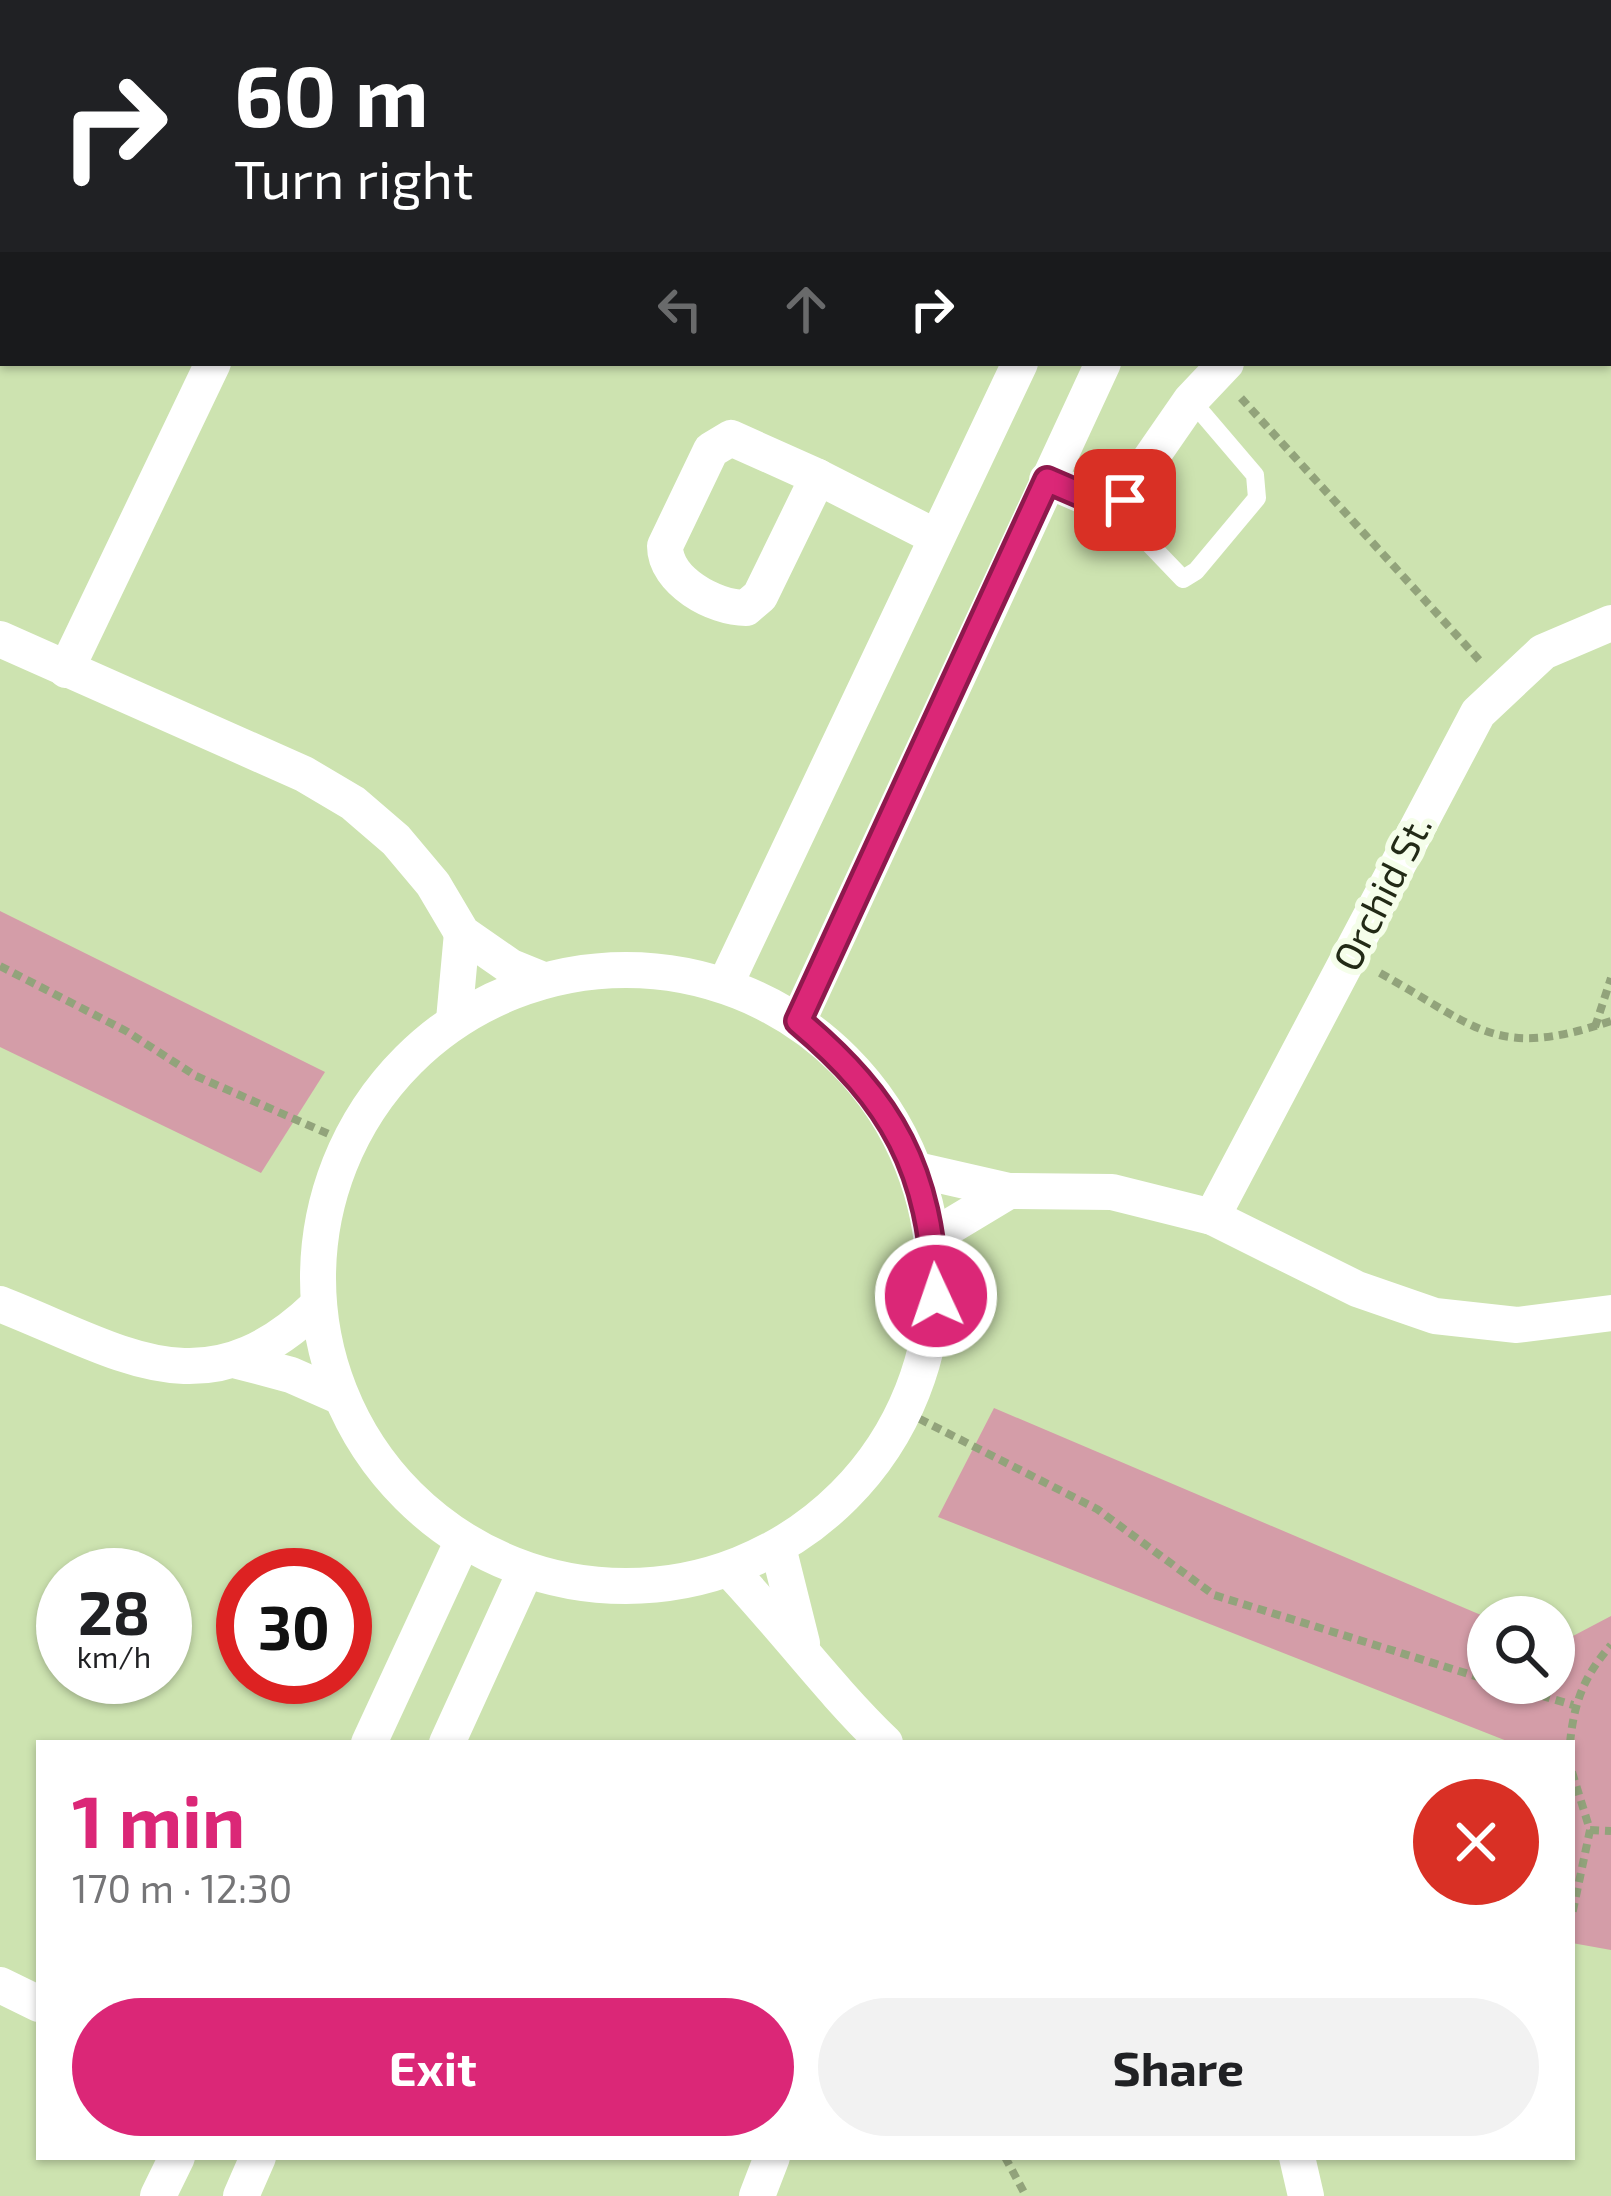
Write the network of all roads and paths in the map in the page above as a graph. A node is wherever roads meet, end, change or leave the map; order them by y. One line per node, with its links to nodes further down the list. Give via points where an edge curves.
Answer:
1 (212, 366): 12 (street)
2 (1019, 366): 9 (street)
3 (1102, 366): 7 (street)
4 (1221, 368): 5 (street); 13 (path)
5 (1191, 400): 8 (street, via 1125,500); 8 (lane, via 1255,475 1257,498 1183,579)
6 (818, 477): 6 (street, via 743,442 719,441 665,546 669,571 736,608 754,604); 9 (street)
7 (1047, 480): 8 (street); 21 (street)
8 (1112, 506)
9 (936, 537): 19 (street)
10 (1611, 623): 13 (street, Orchid St., via 1543,652)
11 (0, 639): 12 (street)
12 (66, 670): 14 (street, via 304,774 352,803 396,840)
13 (1503, 685): 15 (street, Orchid St., via 1452,756)
14 (462, 933): 18 (street); 20 (street)
15 (1349, 955): 23 (path, via 1507,1040); 27 (street, Orchid St.)
16 (0, 966): 24 (path, via 196,1076)
17 (1611, 978): 23 (path)
18 (543, 980): 19 (street, via 603,969 665,971); 20 (street)
19 (725, 985): 21 (street)
20 (454, 1020): 24 (street, via 392,1074)
21 (798, 1021): 25 (street, via 847,1062 888,1112)
22 (1611, 1021): 23 (path)
23 (1594, 1027)
24 (347, 1142): 30 (street, via 327,1194)
25 (916, 1170): 26 (street); 28 (street)
26 (1009, 1191): 27 (street, via 1112,1192); 28 (street)
27 (1212, 1217): 31 (street, via 1357,1289 1436,1316 1517,1324)
28 (934, 1236): 34 (street, via 936,1296)
29 (0, 1304): 32 (street, via 166,1366)
30 (317, 1306): 32 (street, via 283,1339); 33 (street)
31 (1611, 1313)
32 (238, 1360): 33 (street)
33 (341, 1397): 35 (street, via 412,1501)
34 (906, 1412): 36 (street, via 873,1466 830,1511); 41 (path, via 1097,1508 1214,1595)
35 (463, 1540): 38 (street); 44 (street)
36 (778, 1547): 37 (street); 40 (street)
37 (729, 1569): 38 (street, via 662,1585 593,1585); 40 (street)
38 (526, 1570): 45 (street)
39 (1611, 1645): 43 (path)
40 (803, 1647): 46 (street, via 839,1699)
41 (1467, 1674)
42 (1570, 1704): 43 (path)
43 (1573, 1705): 47 (path)
44 (370, 1740)
45 (448, 1740)
46 (882, 1740)
47 (1570, 1740)
48 (1575, 1782): 49 (path)
49 (1590, 1830): 50 (path); 51 (path)
50 (1611, 1831)
51 (1575, 1901)
52 (0, 1985): 53 (street)
53 (36, 2003)
54 (176, 2160): 59 (street)
55 (257, 2160): 60 (street)
56 (771, 2160): 61 (street)
57 (1007, 2160): 62 (path)
58 (1299, 2160): 63 (street)
59 (158, 2196)
60 (241, 2196)
61 (757, 2196)
62 (1026, 2196)
63 (1306, 2196)

